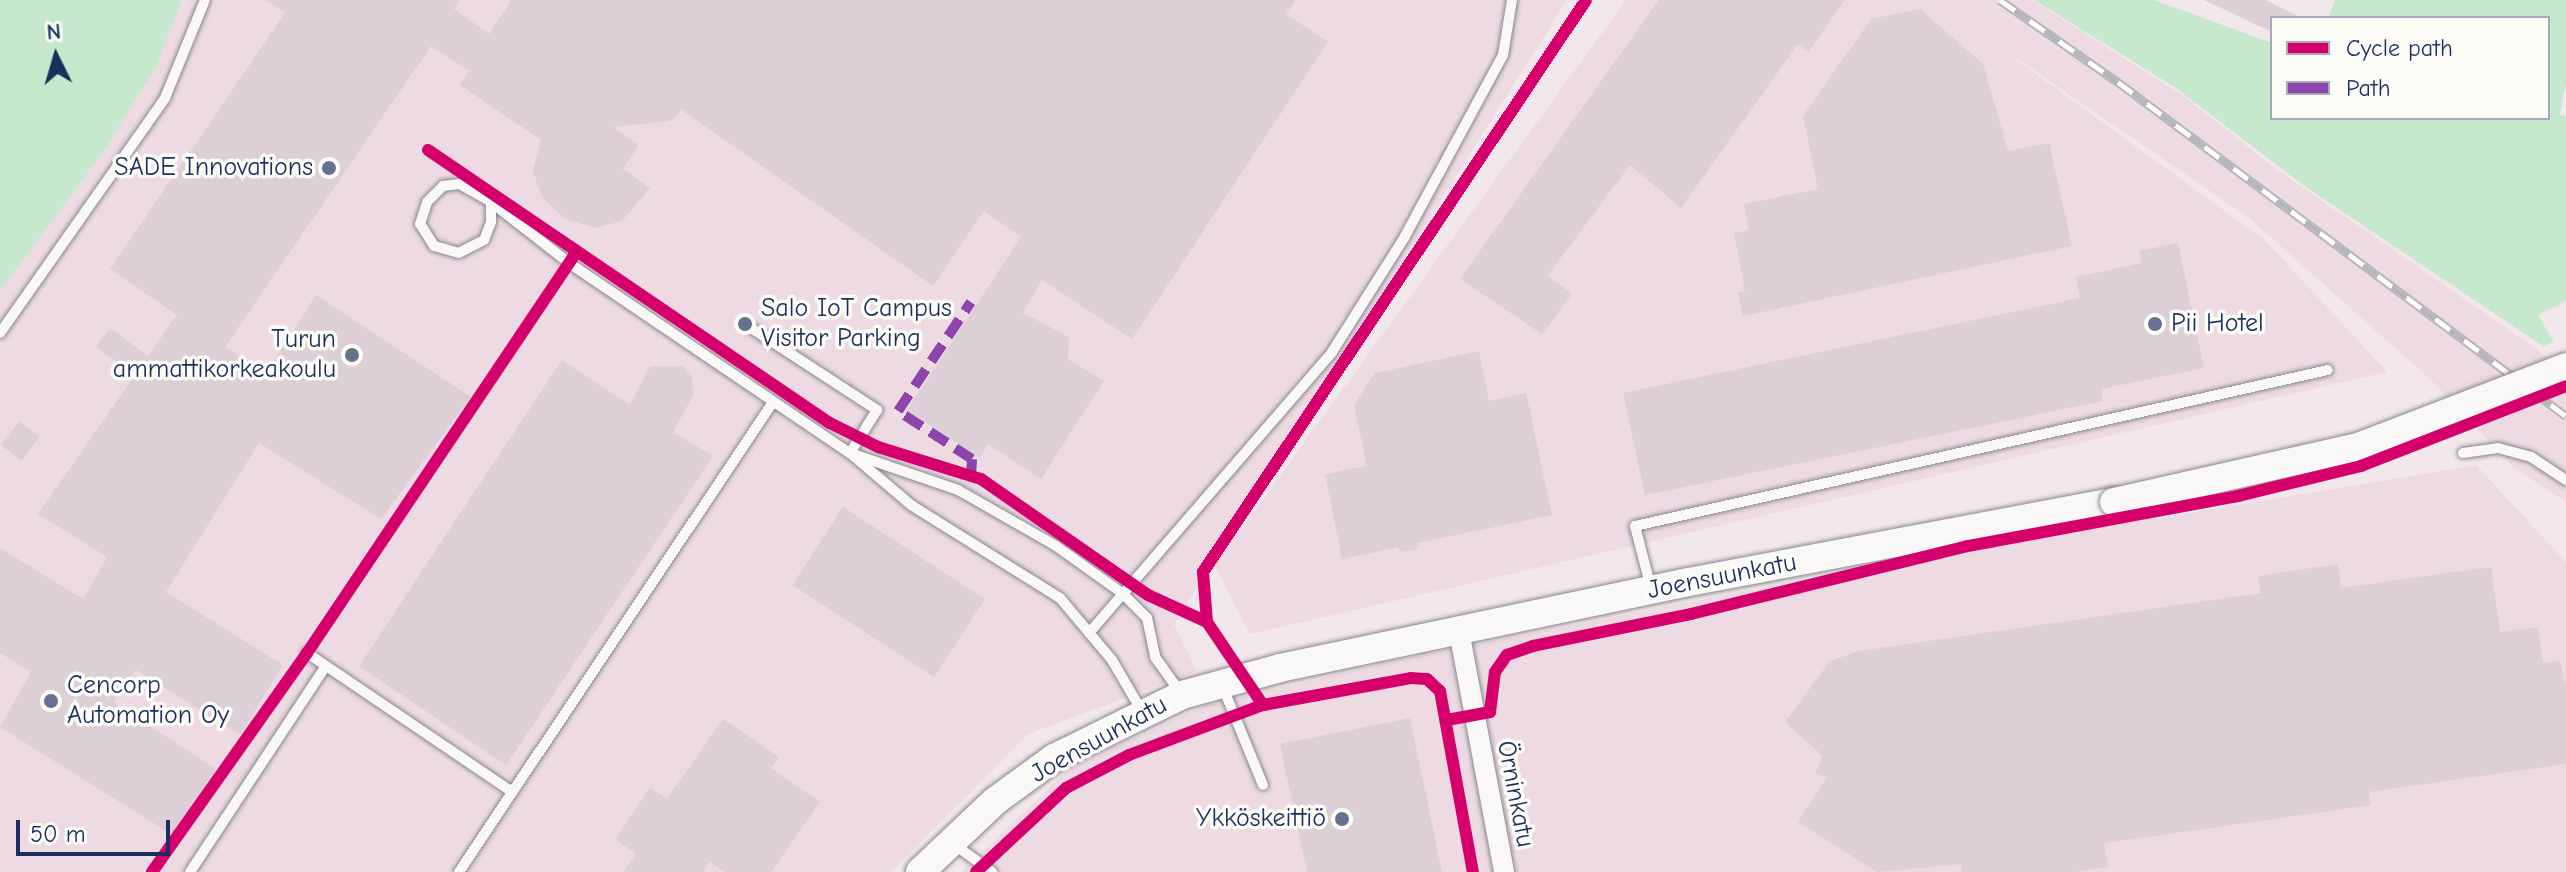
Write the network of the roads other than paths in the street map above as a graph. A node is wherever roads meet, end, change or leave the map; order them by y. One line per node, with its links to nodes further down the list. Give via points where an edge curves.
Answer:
1 (205, 0): 5 (lane, via 165,98)
2 (1512, 0): 13 (lane, via 1503,55 1404,238 1332,352)
3 (491, 202): 3 (lane, via 484,240 459,253 434,246 420,224 427,202 443,186 459,184); 8 (lane, via 569,263)
4 (745, 324): 9 (lane, via 877,410)
5 (0, 333)
6 (2566, 367): 12 (street, Joensuunkatu, bridge, via 2358,447 2114,502)
7 (2328, 370): 12 (lane, via 1635,526)
8 (773, 402): 9 (lane); 22 (lane)
9 (850, 453): 13 (lane, via 958,490 1056,546); 15 (lane, via 911,505 1060,598)
10 (2463, 453): 11 (lane, via 2498,448 2531,457)
11 (2566, 480)
12 (1652, 590): 14 (street, Joensuunkatu)
13 (1122, 593): 15 (lane); 19 (lane, via 1147,618 1155,657)
14 (1459, 631): 18 (street, Joensuunkatu); 28 (street, Örninkatu)
15 (1089, 633): 20 (lane)
16 (307, 653): 17 (lane)
17 (325, 667): 22 (lane); 24 (lane)
18 (1221, 683): 19 (street, Joensuunkatu); 21 (lane)
19 (1182, 695): 20 (street, Joensuunkatu)
20 (1143, 713): 23 (street, Joensuunkatu, via 1054,758)
21 (1263, 785)
22 (512, 792): 25 (lane)
23 (949, 840): 26 (street, Joensuunkatu); 27 (lane)
24 (190, 872)
25 (459, 872)
26 (920, 872)
27 (992, 872)
28 (1504, 872)

